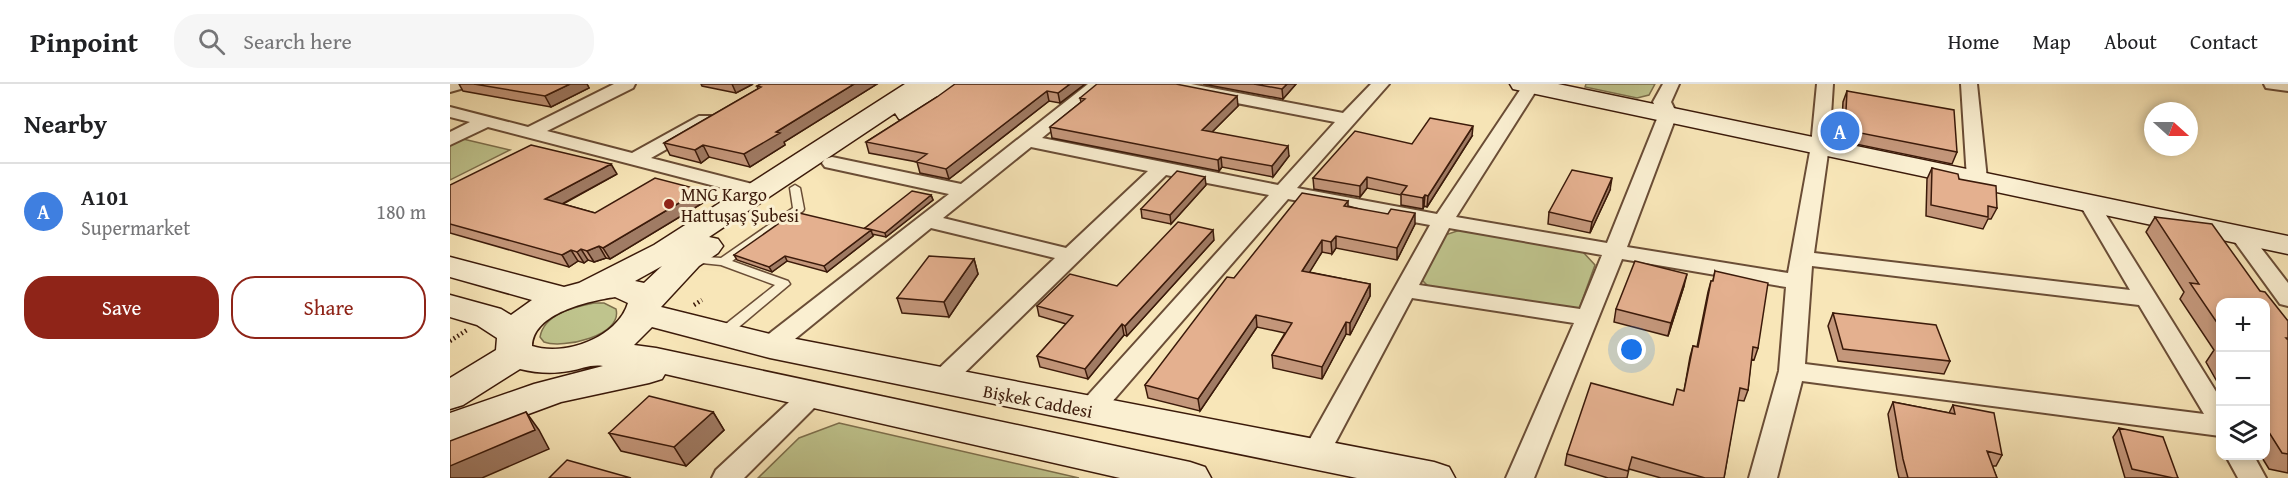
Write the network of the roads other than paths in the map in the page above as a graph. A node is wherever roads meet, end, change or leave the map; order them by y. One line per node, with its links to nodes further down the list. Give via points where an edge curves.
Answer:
1 (458, 84): 14 (street)
2 (627, 84): 21 (street)
3 (922, 84): 29 (street)
4 (951, 84): 25 (street)
5 (1099, 84): 22 (street)
6 (1164, 84): 18 (street)
7 (1381, 84): 18 (street)
8 (1671, 84): 17 (street, via 1662,102)
9 (1825, 84): 23 (street)
10 (1969, 84): 27 (street)
11 (2272, 84): 13 (street)
12 (1526, 85): 17 (street); 33 (street)
13 (2288, 86)
14 (450, 87)
15 (450, 112): 19 (street)
16 (718, 112): 24 (street)
17 (1668, 114): 23 (street); 37 (street)
18 (1347, 118): 30 (street)
19 (485, 122): 20 (street); 21 (street)
20 (450, 139)
21 (536, 139): 24 (street)
22 (1029, 141): 26 (street); 31 (street)
23 (1820, 146): 27 (street); 39 (street)
24 (637, 158): 29 (street)
25 (832, 164): 28 (street); 31 (street)
26 (1161, 169): 30 (street); 38 (street)
27 (1977, 179): 32 (street)
28 (795, 188): 40 (street); 41 (lane, via 799,209)
29 (757, 190): 45 (street, via 665,252)
30 (1286, 190): 33 (street); 61 (street)
31 (965, 191): 34 (street)
32 (2090, 203): 35 (street); 46 (street)
33 (1443, 221): 37 (street); 44 (street)
34 (928, 222): 38 (street); 53 (street)
35 (2241, 235): 36 (street); 47 (street)
36 (2288, 245)
37 (1615, 251): 43 (street); 50 (street)
38 (1072, 256): 58 (street)
39 (1802, 258): 43 (street); 46 (street)
40 (688, 259): 41 (lane); 49 (street)
41 (723, 262): 51 (lane, via 784,284)
42 (450, 267): 45 (street)
43 (1798, 282): 57 (street)
44 (1404, 290): 50 (street); 65 (street)
45 (577, 294): 49 (street, Bişkek Caddesi, via 615,287 630,289 640,293); 52 (street, via 532,316)
46 (2147, 299): 62 (street)
47 (2288, 300)
48 (450, 306): 52 (street, via 489,317)
49 (645, 307): 51 (street, Bişkek Caddesi); 54 (street, via 628,332)
50 (1588, 318): 70 (street)
51 (722, 334): 53 (street, Bişkek Caddesi)
52 (516, 344): 55 (street, via 523,359); 59 (street)
53 (770, 346): 58 (street, Bişkek Caddesi)
54 (591, 352): 55 (street); 56 (street)
55 (551, 361): 64 (street)
56 (680, 366): 60 (street); 64 (street, via 616,375 541,394)
57 (1792, 371): 63 (street); 71 (street)
58 (942, 381): 61 (street, Bişkek Caddesi)
59 (450, 396)
60 (811, 396): 67 (street); 68 (street)
61 (1089, 411): 65 (street, Bişkek Caddesi)
62 (2216, 412)
63 (2216, 425)
64 (450, 427)
65 (1315, 455): 69 (street, Bişkek Caddesi)
66 (2242, 460): 72 (street)
67 (726, 478)
68 (1190, 478)
69 (1434, 478)
70 (1520, 478)
71 (1763, 478)
72 (2252, 478)

